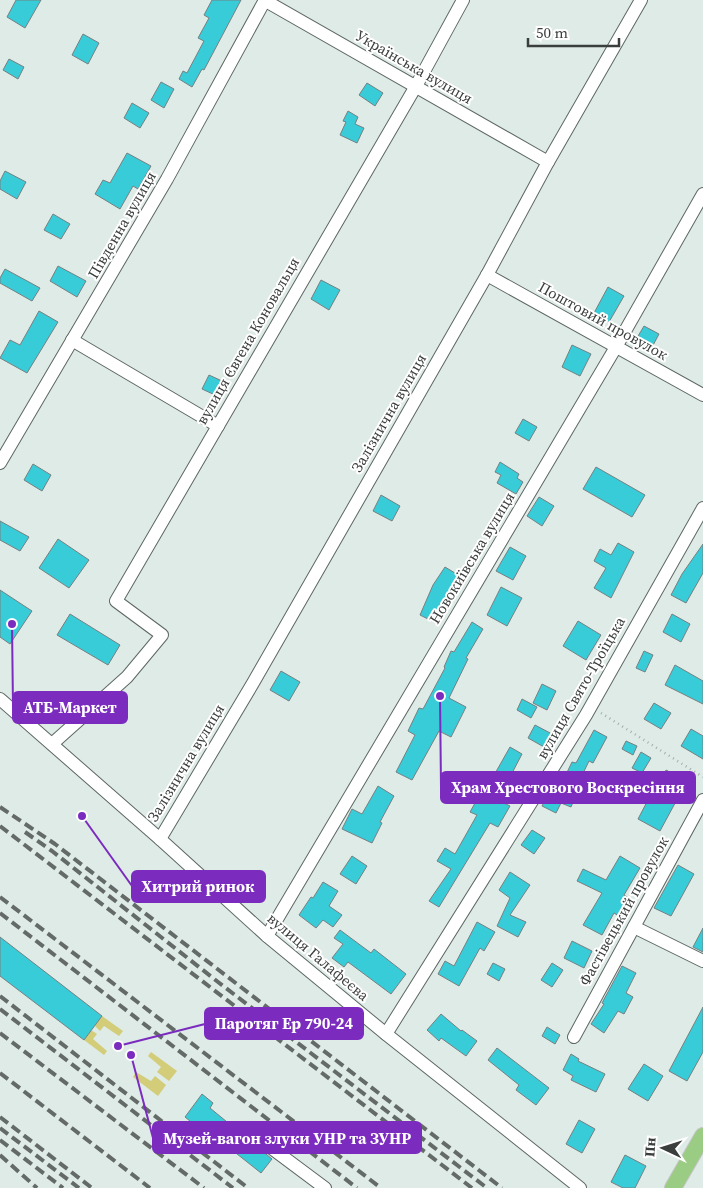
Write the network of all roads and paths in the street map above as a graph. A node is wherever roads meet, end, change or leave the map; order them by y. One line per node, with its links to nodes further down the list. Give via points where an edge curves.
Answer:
1 (264, 0): 4 (street, Українська вулиця); 8 (street, Південна вулиця, via 168,179)
2 (463, 0): 4 (street, вулиця Євгена Коновальця)
3 (641, 0): 5 (street, Залізнична вулиця)
4 (416, 86): 5 (street, Українська вулиця); 11 (street, вулиця Євгена Коновальця)
5 (548, 162): 7 (street, Залізнична вулиця)
6 (703, 194): 9 (street, Новокиївська вулиця)
7 (487, 275): 9 (street, Поштовий провулок); 19 (street, Залізнична вулиця)
8 (72, 340): 11 (street); 12 (street, Південна вулиця)
9 (616, 347): 10 (street, Поштовий провулок); 21 (street, Новокиївська вулиця)
10 (703, 396)
11 (218, 426): 16 (street, вулиця Євгена Коновальця, via 116,601 162,635 127,677)
12 (0, 463)
13 (703, 508): 15 (street, вулиця Свято-Троїцька)
14 (0, 699): 16 (street, вулиця Галафеєва)
15 (591, 707): 17 (path); 23 (street, вулиця Свято-Троїцька)
16 (52, 744): 19 (street, вулиця Галафеєва)
17 (703, 777)
18 (703, 800): 20 (street, Фастівецький провулок)
19 (160, 839): 21 (street, вулиця Галафеєва)
20 (634, 927): 22 (street); 24 (street, Фастівецький провулок)
21 (267, 936): 23 (street, вулиця Галафеєва)
22 (703, 961)
23 (386, 1034): 28 (street, вулиця Галафеєва)
24 (574, 1037)
25 (703, 1136): 29 (main road)
26 (258, 1138): 27 (street)
27 (325, 1188)
28 (580, 1188)
29 (672, 1188)

